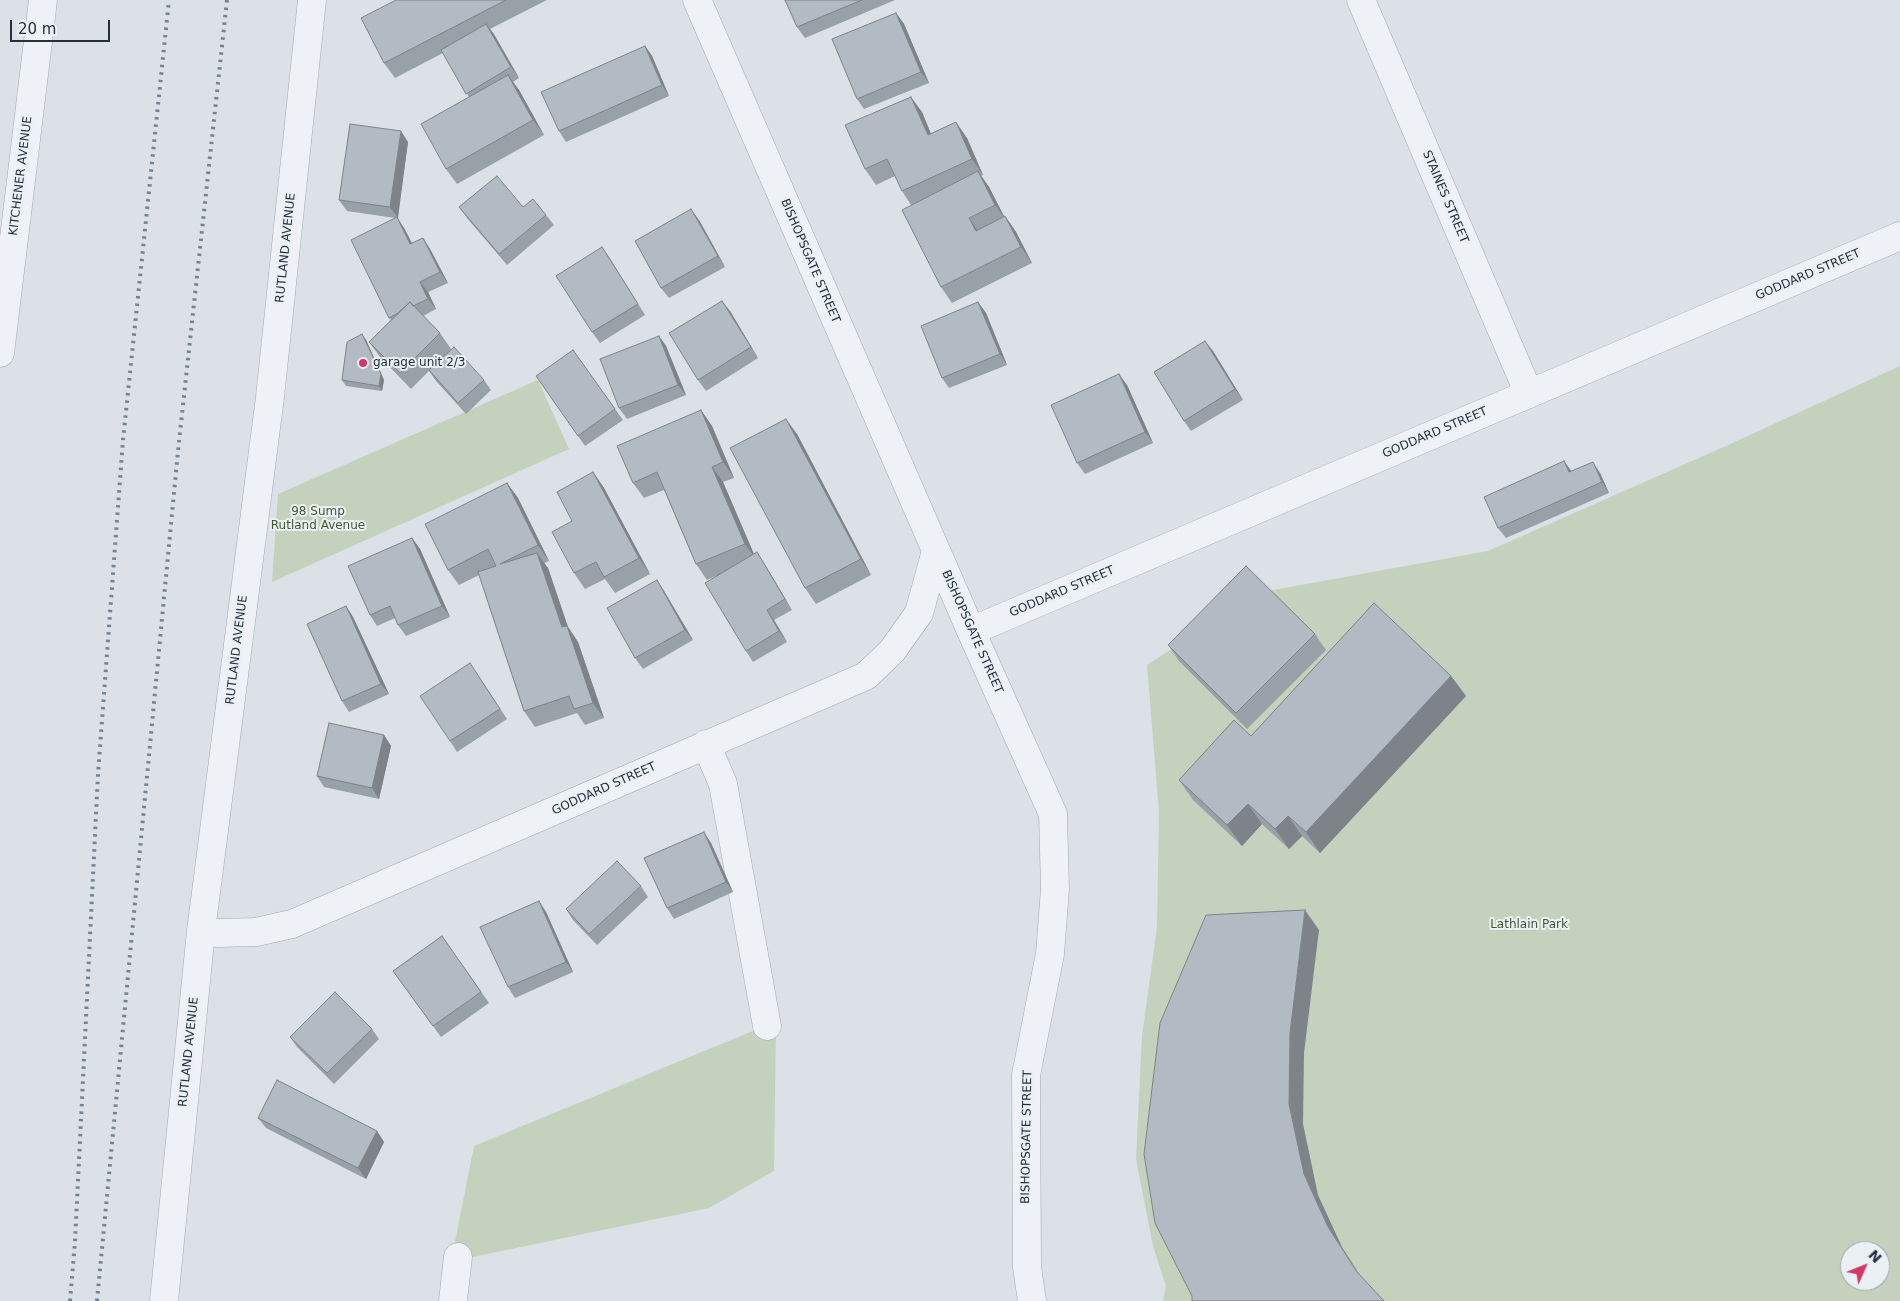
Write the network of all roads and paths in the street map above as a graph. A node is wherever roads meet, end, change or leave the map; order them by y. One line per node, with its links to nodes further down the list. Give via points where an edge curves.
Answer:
1 (43, 0): 6 (street, KITCHENER AVENUE)
2 (312, 0): 11 (street, RUTLAND AVENUE, via 270,397)
3 (698, 0): 8 (street, BISHOPSGATE STREET)
4 (1361, 0): 7 (street, STAINES STREET)
5 (1900, 236): 7 (street, GODDARD STREET)
6 (0, 353)
7 (1529, 394): 9 (street, GODDARD STREET)
8 (936, 551): 9 (street, BISHOPSGATE STREET); 10 (street, GODDARD STREET, via 919,612 892,651 866,676)
9 (971, 631): 16 (street, BISHOPSGATE STREET, via 1053,814 1055,889 1050,954 1026,1075 1027,1267)
10 (706, 744): 11 (street, GODDARD STREET, via 292,924 256,932); 12 (street, via 723,784)
11 (201, 930): 14 (street, RUTLAND AVENUE)
12 (767, 1026)
13 (458, 1257): 15 (street)
14 (164, 1301)
15 (453, 1301)
16 (1032, 1301)

